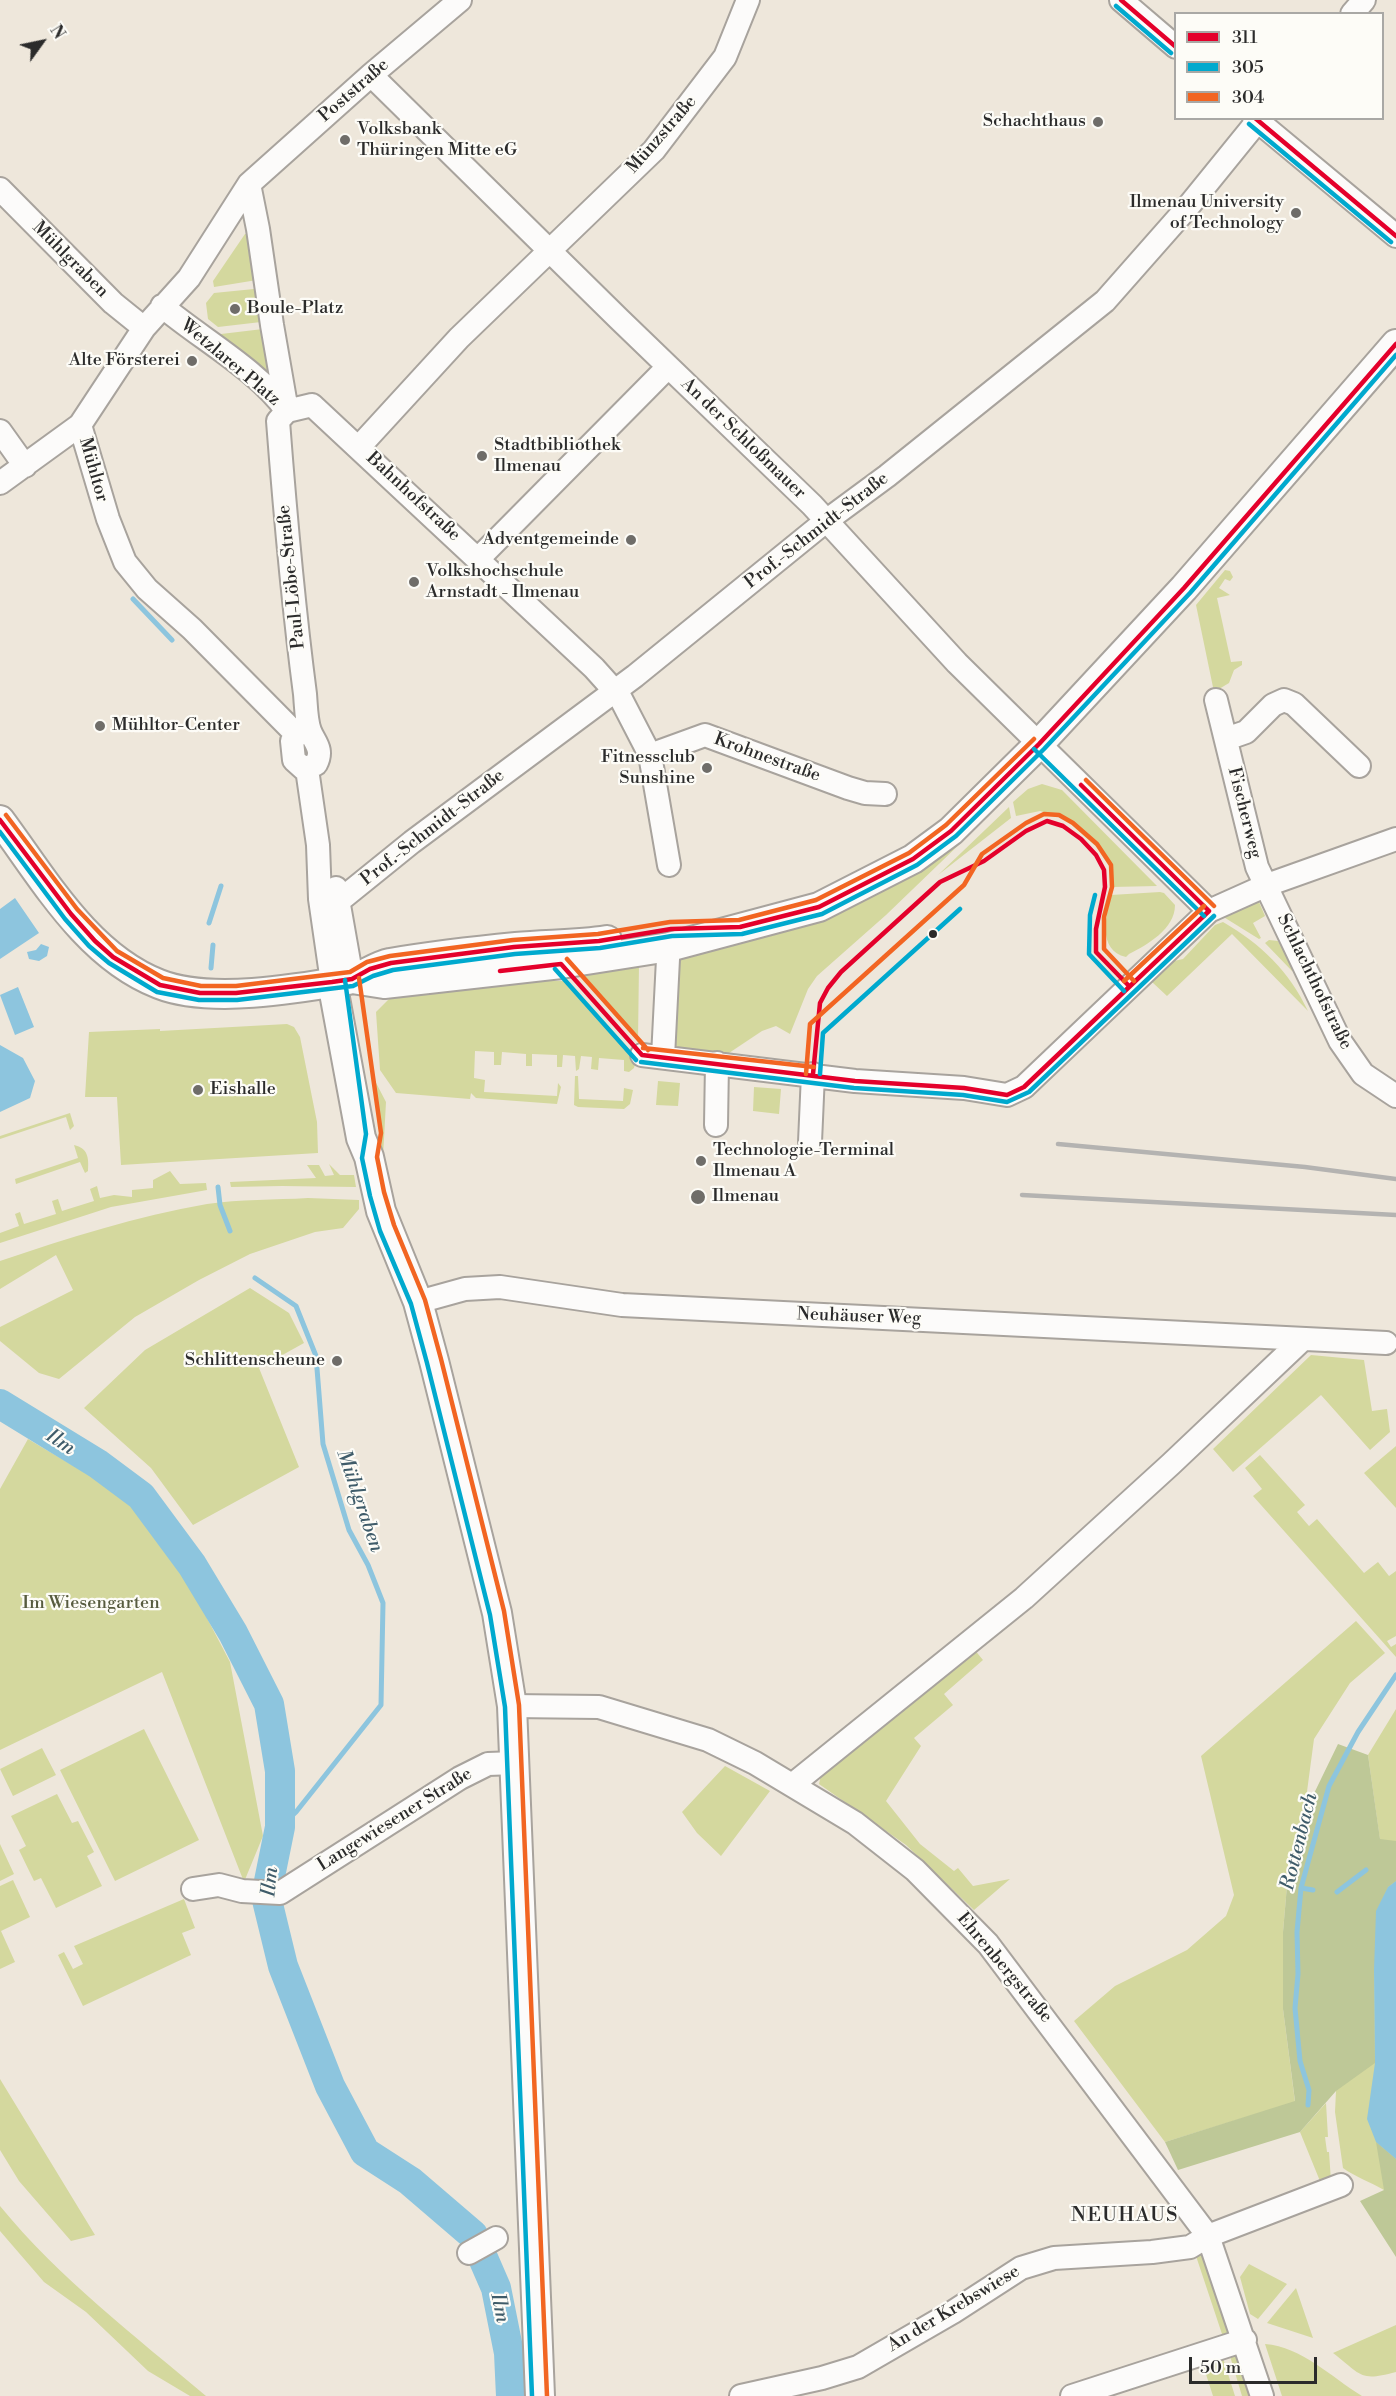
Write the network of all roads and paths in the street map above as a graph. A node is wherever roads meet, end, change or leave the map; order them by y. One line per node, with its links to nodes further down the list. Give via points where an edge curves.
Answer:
1 (460, 0): 7 (street, Poststraße)
2 (748, 0): 13 (street, Münzstraße, via 725,57 675,124 654,150)
3 (1121, 0): 6 (street)
4 (1364, 0): 5 (street)
5 (1354, 12)
6 (1174, 45)
7 (371, 75): 10 (street, Poststraße); 13 (street, An der Schloßmauer)
8 (1256, 120): 24 (street, Prof.-Schmidt-Straße, via 1187,208 1105,302)
9 (1258, 120): 12 (street)
10 (249, 184): 14 (street, Mühltor, via 189,278); 18 (street, Wetzlarer Platz)
11 (0, 189): 15 (street, Mühlgraben, via 113,303)
12 (1396, 236)
13 (549, 250): 17 (street, An der Schloßmauer); 21 (street, Münzstraße, via 446,352)
14 (162, 306): 15 (street, Mühltor); 18 (street, Wetzlarer Platz, via 277,397)
15 (144, 328): 19 (street, Mühltor)
16 (1396, 344): 32 (main road, via 1184,588)
17 (668, 367): 24 (street, An der Schloßmauer); 25 (street)
18 (282, 416): 21 (street, Bahnhofstraße, via 312,405); 27 (street, Paul-Löbe-Straße, via 289,556)
19 (80, 425): 22 (street); 29 (street, Mühltor, via 125,562 147,589)
20 (0, 431): 22 (street)
21 (359, 447): 25 (street, Bahnhofstraße)
22 (25, 466): 23 (street)
23 (0, 483)
24 (826, 521): 26 (street, Prof.-Schmidt-Straße); 32 (street, An der Schloßmauer, via 957,663)
25 (478, 559): 26 (street, Bahnhofstraße)
26 (614, 691): 33 (street, Bahnhofstraße); 41 (street, Prof.-Schmidt-Straße)
27 (305, 693): 29 (street, via 293,705); 30 (street, Paul-Löbe-Straße)
28 (1216, 700): 31 (street, Fischerweg)
29 (272, 709): 30 (street, Mühltor)
30 (303, 734): 38 (street, Paul-Löbe-Straße, via 291,745 294,760 307,769)
31 (1226, 739): 34 (street, via 1246,732 1273,705 1284,700 1301,710); 40 (street, Fischerweg, via 1257,867)
32 (1039, 744): 42 (street, An der Schloßmauer); 44 (main road, via 951,831 913,859 819,907 740,927 671,929 600,941 514,947 391,963)
33 (650, 755): 35 (street, Krohnestraße, via 705,735 848,788); 39 (street, Bahnhofstraße)
34 (1359, 766)
35 (885, 794)
36 (0, 820): 44 (main road, via 95,941 113,957 160,985 218,994)
37 (1396, 839): 40 (street)
38 (318, 844): 41 (street, Paul-Löbe-Straße); 44 (street, Paul-Löbe-Straße, via 320,899)
39 (669, 865)
40 (1266, 885): 42 (street); 47 (street, Schlachthofstraße, via 1340,1041 1363,1074)
41 (339, 901): 44 (street, Paul-Löbe-Straße)
42 (1209, 911): 46 (street, via 1024,1087 1012,1093)
43 (668, 958): 45 (street, via 652,1056)
44 (342, 980): 50 (main road, via 374,1134 369,1157 381,1211)
45 (717, 1063): 46 (street); 48 (street)
46 (813, 1074): 49 (street)
47 (1396, 1096)
48 (716, 1125)
49 (810, 1142)
50 (418, 1302): 51 (street, Neuhäuser Weg, via 465,1289 500,1287 622,1305); 53 (main road, via 496,1613)
51 (1303, 1339): 52 (street, Neuhäuser Weg); 55 (street, via 1024,1598)
52 (1386, 1343)
53 (512, 1706): 54 (main road); 55 (street, Ehrenbergstraße, via 599,1707 708,1740)
54 (515, 1763): 56 (street, Langewiesener Straße, via 488,1764 460,1778 280,1893 219,1885); 62 (main road)
55 (792, 1785): 58 (street, Ehrenbergstraße, via 855,1823 915,1870 968,1922 1023,1988)
56 (193, 1889)
57 (1341, 2185): 58 (street, An der Krebswiese)
58 (1208, 2236): 61 (street, Ehrenbergstraße); 63 (street, An der Krebswiese, via 1190,2247 1054,2258 1021,2268 858,2367)
59 (496, 2238): 60 (street)
60 (469, 2253)
61 (1245, 2340): 64 (street); 65 (street, Ehrenbergstraße)
62 (540, 2396)
63 (741, 2396)
64 (1072, 2396)
65 (1262, 2396)

